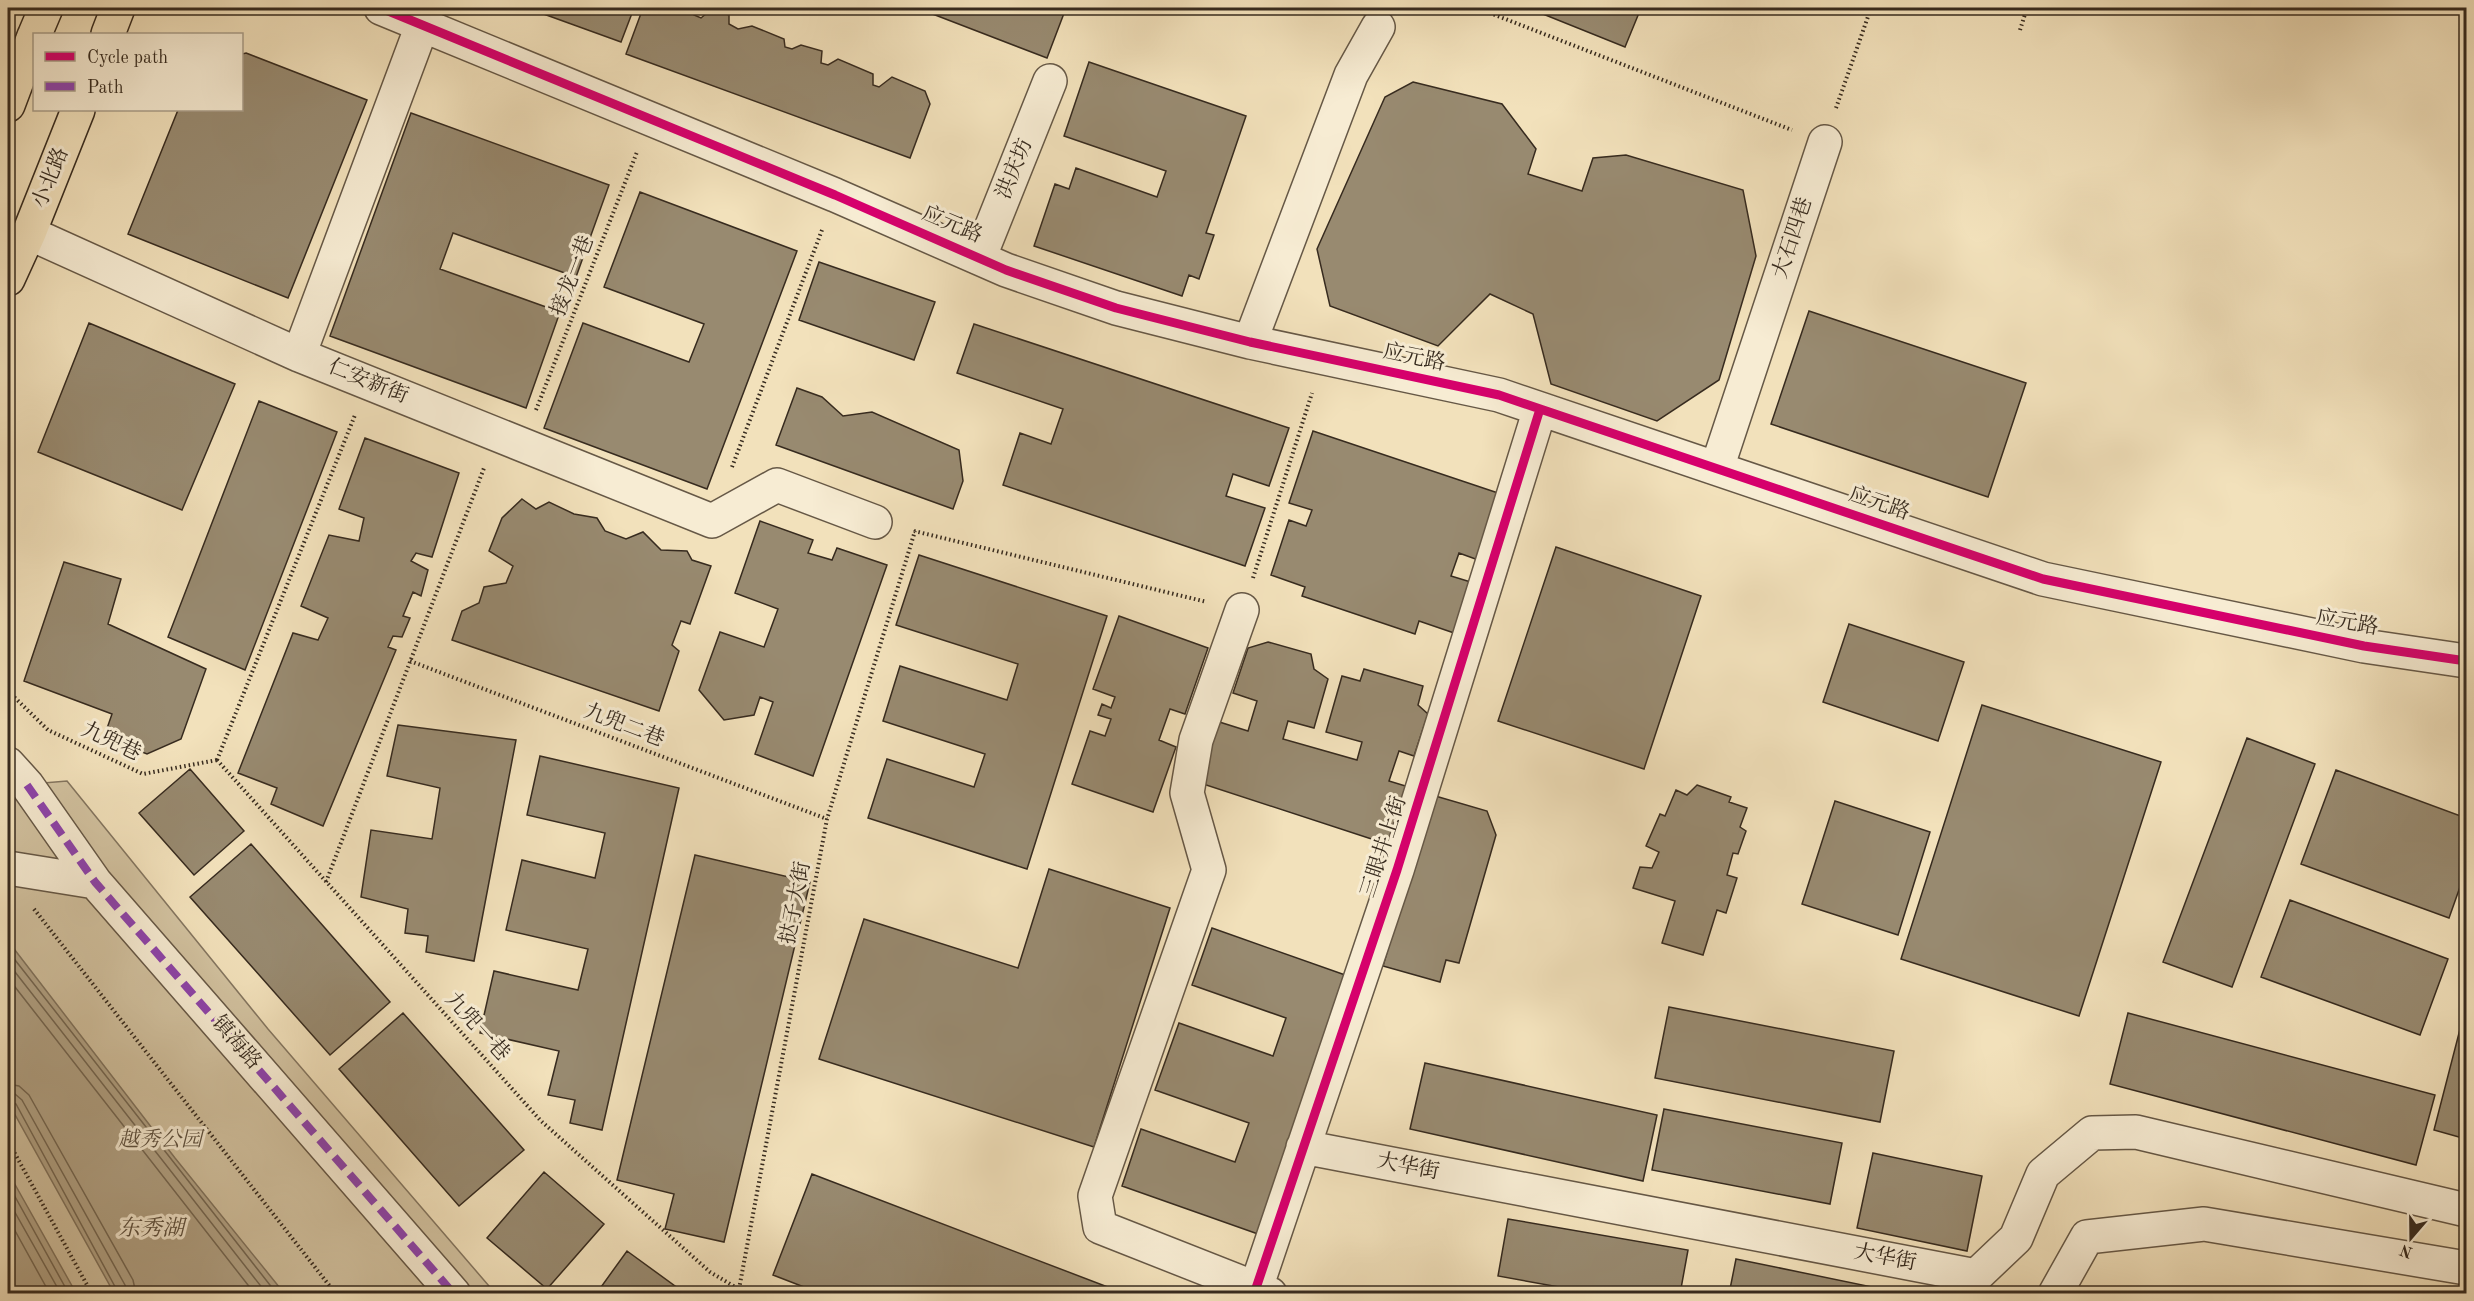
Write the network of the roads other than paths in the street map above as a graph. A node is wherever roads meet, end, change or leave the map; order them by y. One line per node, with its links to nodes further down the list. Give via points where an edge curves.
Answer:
1 (46, 8): 6 (main road)
2 (118, 8): 7 (main road)
3 (381, 8): 4 (street, 应元路)
4 (423, 23): 14 (street, 应元路); 17 (street)
5 (1378, 27): 16 (street, via 1351,75)
6 (36, 33)
7 (108, 33)
8 (33, 40): 10 (main road)
9 (1050, 81): 14 (street, 洪庆坊)
10 (8, 105)
11 (78, 111): 13 (main road, 小北路)
12 (1825, 142): 19 (street, 大石四巷)
13 (29, 233): 15 (main road, 小北路); 17 (street, 仁安新街)
14 (980, 256): 16 (street, 应元路, via 1006,270 1116,308)
15 (8, 279)
16 (1250, 342): 18 (street, 应元路, via 1498,395)
17 (299, 355): 20 (street, 仁安新街, via 712,521 777,485)
18 (1540, 409): 19 (street, 应元路); 26 (street, 三眼井上街, via 1397,870)
19 (1718, 468): 22 (street, 应元路, via 2043,579 2353,644)
20 (875, 522)
21 (1242, 610): 29 (street, via 1196,740 1187,793 1209,870 1095,1196 1100,1227)
22 (2466, 661)
23 (17, 774): 25 (street, 镇海路)
24 (8, 868): 25 (street)
25 (95, 882): 30 (street, 镇海路)
26 (1304, 1147): 27 (street, 大华街, via 1976,1276 2016,1238 2043,1174 2092,1133 2136,1132); 29 (street, 三眼井上街)
27 (2466, 1210)
28 (2466, 1268): 31 (street, via 2204,1224 2087,1237)
29 (1260, 1292)
30 (454, 1293)
31 (2055, 1293)

